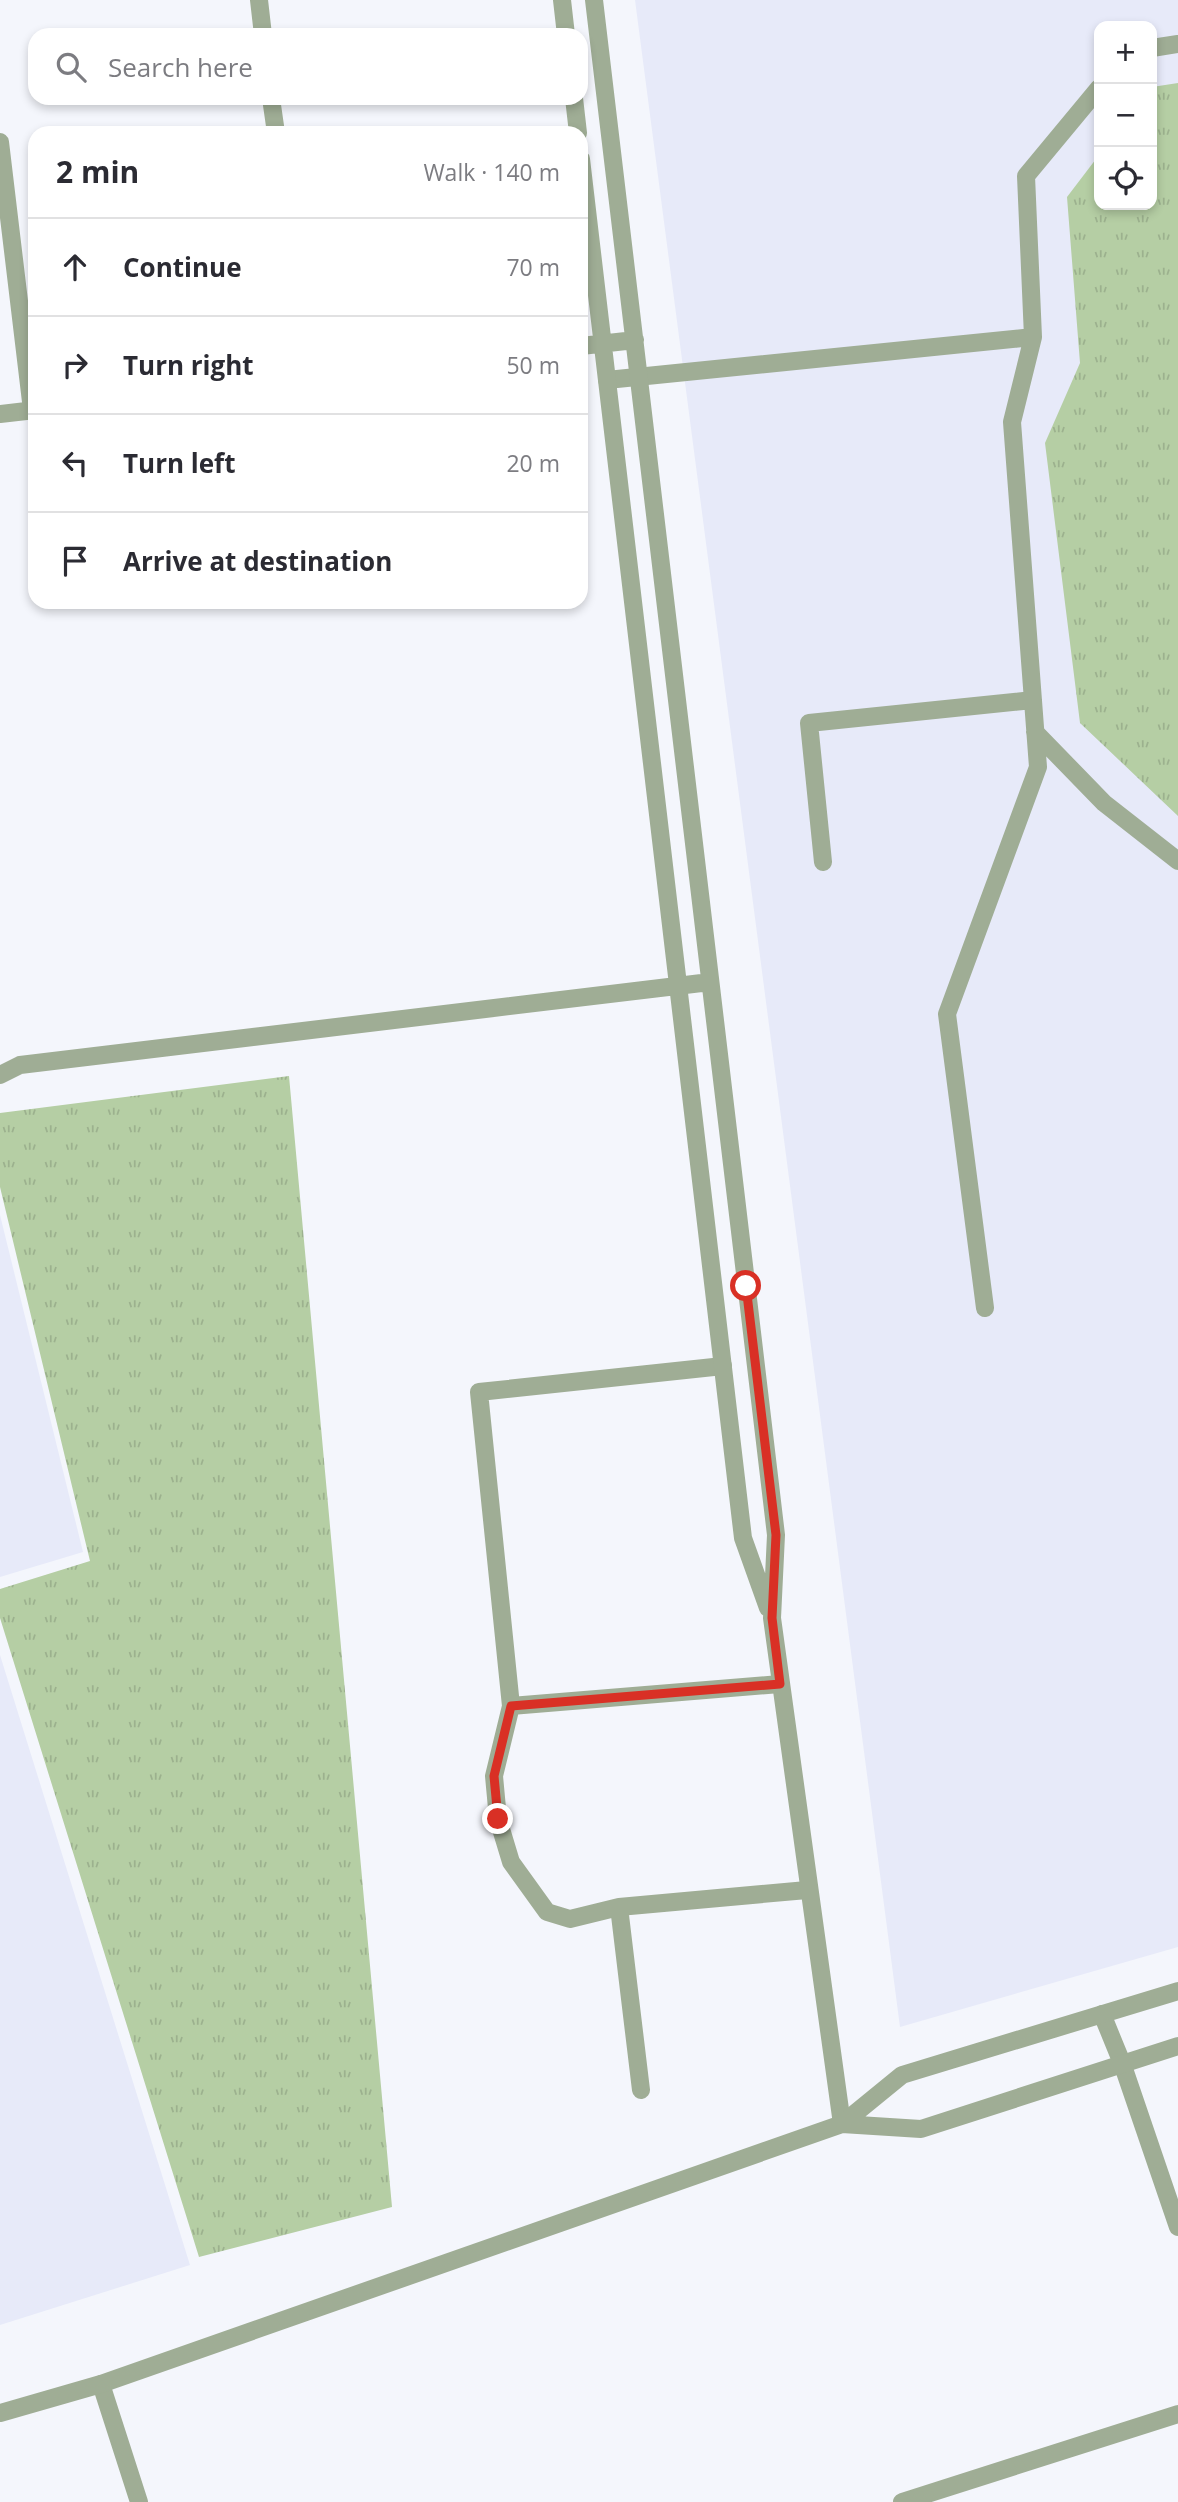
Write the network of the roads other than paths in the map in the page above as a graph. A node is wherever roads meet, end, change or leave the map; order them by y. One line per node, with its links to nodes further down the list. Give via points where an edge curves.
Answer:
1 (259, 0): 4 (street)
2 (562, 0): 5 (street)
3 (594, 0): 16 (street)
4 (262, 28)
5 (565, 28)
6 (1178, 44): 7 (street)
7 (1157, 47)
8 (1094, 94): 15 (street, via 1026,176)
9 (272, 105): 11 (street)
10 (575, 105): 12 (street)
11 (275, 126)
12 (577, 126)
13 (0, 142): 19 (street)
14 (588, 218): 17 (street)
15 (1033, 337): 20 (street); 24 (street, via 1012,422)
16 (635, 340): 17 (street); 20 (street)
17 (603, 344): 18 (street); 21 (street)
18 (588, 345)
19 (28, 369)
20 (638, 376): 21 (street); 28 (street)
21 (607, 380): 29 (street)
22 (28, 411): 23 (street)
23 (0, 414)
24 (1033, 700): 25 (street); 27 (street, via 810,723)
25 (1035, 732): 26 (street, via 1104,803); 33 (street, via 1038,767 947,1014)
26 (1178, 861)
27 (822, 862)
28 (710, 982): 29 (street); 35 (street, via 776,1535)
29 (678, 986): 31 (street); 34 (street)
30 (0, 1059): 31 (street)
31 (20, 1065): 32 (street)
32 (0, 1075)
33 (985, 1308)
34 (723, 1366): 35 (street, via 743,1538); 37 (street, via 479,1392)
35 (772, 1618): 36 (street)
36 (780, 1684): 37 (street); 38 (street)
37 (511, 1706): 39 (street, via 494,1776 498,1819 511,1862 547,1912 570,1919)
38 (807, 1890): 39 (street); 45 (street)
39 (619, 1907): 44 (street)
40 (1178, 1991): 41 (street)
41 (1102, 2014): 43 (street); 45 (street, via 902,2075)
42 (1178, 2046): 43 (street)
43 (1122, 2063): 45 (street, via 921,2129); 46 (street)
44 (640, 2090)
45 (842, 2124): 47 (street)
46 (1178, 2227)
47 (101, 2384): 48 (street); 50 (street)
48 (0, 2413)
49 (1178, 2414): 51 (street)
50 (139, 2502)
51 (902, 2502)

